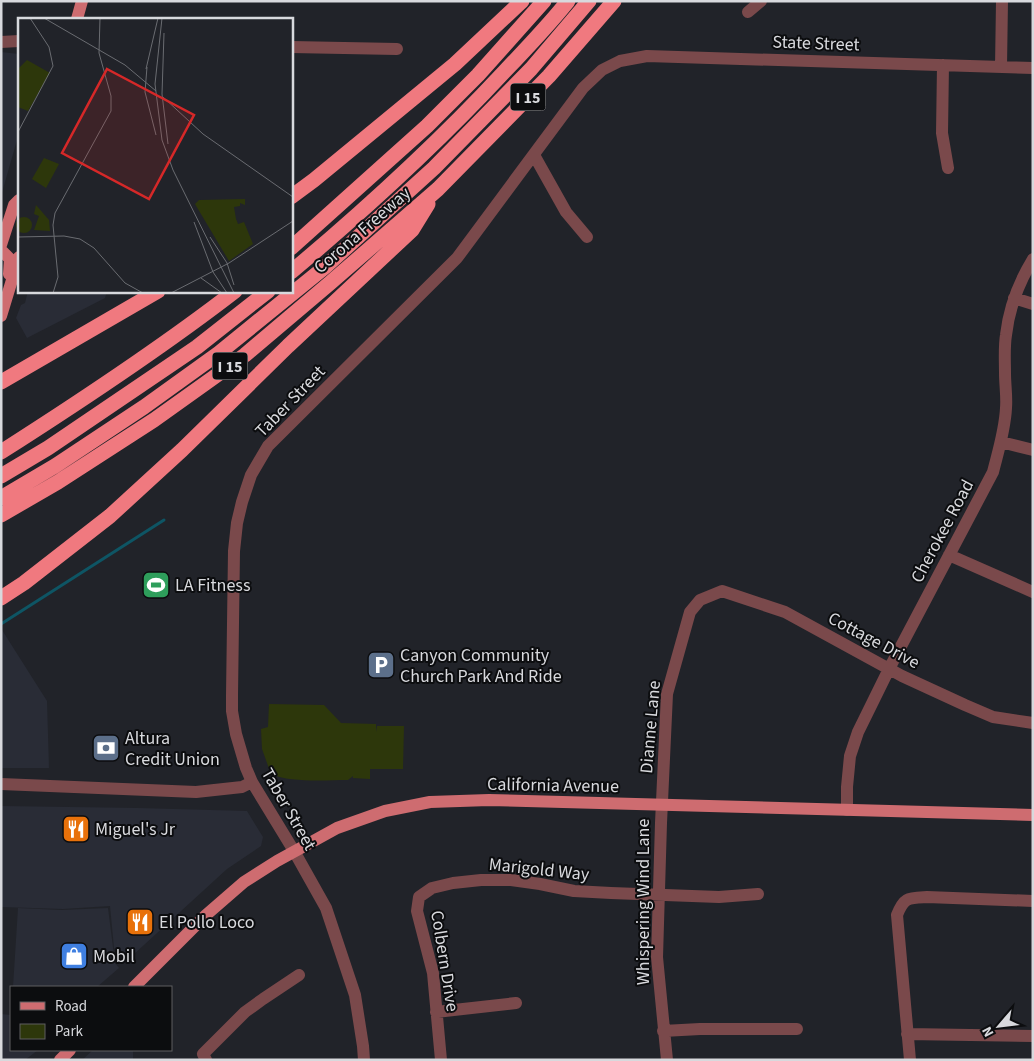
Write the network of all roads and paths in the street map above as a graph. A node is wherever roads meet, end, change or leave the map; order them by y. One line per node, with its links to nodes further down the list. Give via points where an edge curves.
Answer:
1 (82, 1): 10 (main road)
2 (522, 1): 22 (highway, via 455,64)
3 (544, 1): 26 (highway, Corona Freeway, via 427,126)
4 (568, 1): 30 (highway, via 476,102 402,174)
5 (589, 1): 43 (highway, via 531,69 434,168 325,268 144,407)
6 (614, 1): 21 (highway, Corona Freeway / I 15, via 548,76)
7 (762, 1): 9 (street)
8 (1002, 1): 16 (street)
9 (748, 12)
10 (77, 18)
11 (18, 41): 12 (street)
12 (1, 42)
13 (292, 47): 14 (street)
14 (397, 49)
15 (943, 65): 16 (street, State Street); 18 (street, State Street, via 647,56 620,61); 20 (street, via 942,132)
16 (1001, 67): 17 (street, State Street)
17 (1033, 68)
18 (602, 70): 19 (street, Taber Street, via 583,88)
19 (534, 155): 24 (street, via 566,212); 51 (street, Taber Street, via 457,258 268,446 251,474 237,523 234,551 232,712)
20 (948, 168)
21 (438, 189): 44 (highway, Corona Freeway / I 15, via 245,355 154,420); 47 (highway, via 412,230 182,450 110,516)
22 (292, 196)
23 (18, 201): 25 (main road)
24 (587, 237)
25 (1, 246)
26 (292, 247)
27 (1, 250): 34 (main road, via 10,259)
28 (1033, 259): 35 (street, Cherokee Road)
29 (18, 260): 34 (main road)
30 (292, 271)
31 (156, 292): 38 (highway)
32 (234, 292): 41 (highway, via 156,350)
33 (267, 292): 42 (highway, via 160,373)
34 (7, 297): 37 (main road)
35 (1014, 298): 36 (street); 39 (street, Cherokee Road, via 1006,336 1006,408)
36 (1033, 304)
37 (1, 316)
38 (1, 382)
39 (1001, 442): 40 (street); 45 (street, Cherokee Road, via 993,472)
40 (1033, 450)
41 (1, 452)
42 (1, 476)
43 (1, 498)
44 (1, 515)
45 (949, 555): 46 (street); 49 (street, Cherokee Road)
46 (1033, 592)
47 (1, 598)
48 (700, 600): 49 (street, Cottage Drive, via 722,591 785,612); 53 (street, Dianne Lane, via 690,612 667,694)
49 (889, 669): 50 (street, Cottage Drive, via 993,717); 54 (street, Cherokee Road, via 858,732 850,756)
50 (1033, 723)
51 (252, 782): 52 (street, via 242,787 196,792); 56 (street, Taber Street)
52 (1, 784)
53 (662, 805): 54 (main road, California Avenue); 56 (main road, California Avenue, via 489,800 430,802 385,811 338,828); 58 (street, Whispering Wind Lane)
54 (847, 810): 55 (main road, California Avenue)
55 (1033, 815)
56 (294, 851): 62 (main road, California Avenue, via 244,882); 72 (street, Taber Street, via 326,908 342,952 355,995)
57 (758, 894): 58 (street, Marigold Way, via 719,897)
58 (659, 895): 59 (street, Marigold Way, via 574,891 511,880 481,880 432,888); 66 (street, Whispering Wind Lane, via 657,957)
59 (419, 897): 64 (street, Colbern Drive, via 417,911 433,973)
60 (1033, 901): 67 (street, via 927,897 912,898 902,904 896,915)
61 (299, 975): 70 (street, via 246,1012)
62 (135, 986)
63 (516, 1003): 64 (street)
64 (436, 1012): 73 (street, Colbern Drive)
65 (797, 1029): 66 (street)
66 (663, 1030): 74 (street, Whispering Wind Lane)
67 (907, 1034): 68 (street); 75 (street)
68 (1033, 1036)
69 (69, 1051): 71 (main road)
70 (205, 1057)
71 (60, 1060)
72 (364, 1060)
73 (441, 1060)
74 (667, 1060)
75 (910, 1060)

